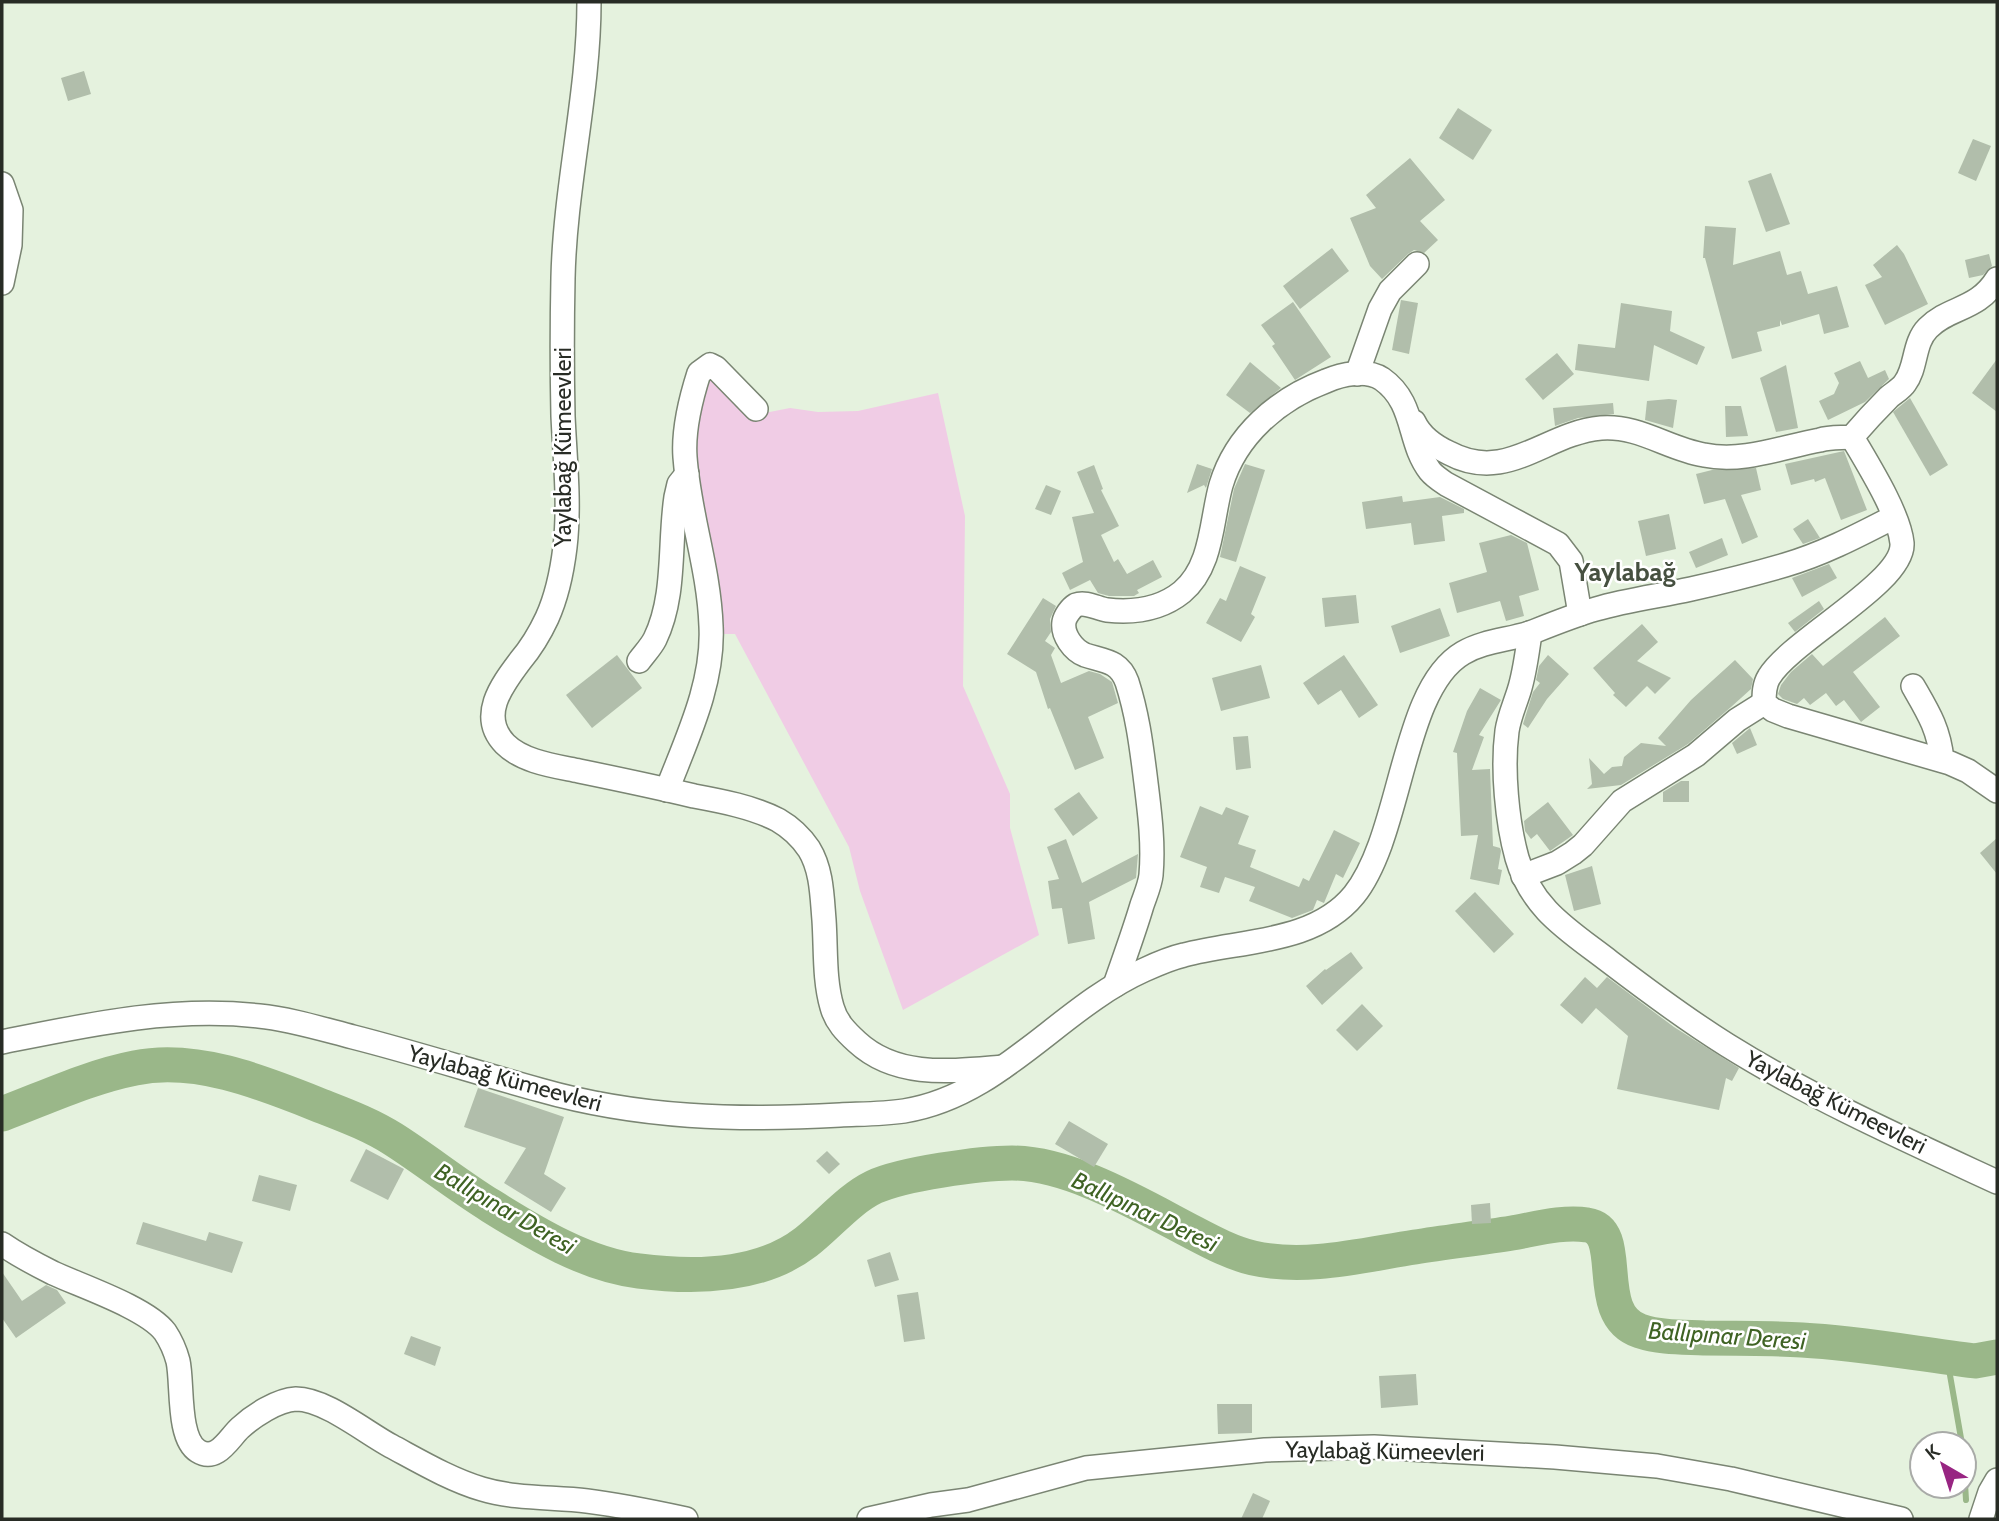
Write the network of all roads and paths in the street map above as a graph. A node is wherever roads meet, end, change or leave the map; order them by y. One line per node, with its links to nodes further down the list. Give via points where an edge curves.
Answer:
1 (589, 2): 18 (street, Yaylabağ Kümeevleri, via 565,223 565,547 559,586 547,618 495,696 492,714 496,733 524,757)
2 (2, 184): 5 (street, via 11,210)
3 (1417, 264): 6 (street, via 1390,291 1380,309)
4 (1997, 279): 9 (street, via 1973,304 1927,328 1906,382)
5 (2, 283)
6 (1357, 374): 7 (street, via 1378,377); 21 (street, via 1309,387 1271,411 1243,438 1221,485 1202,565 1185,589 1154,608 1106,610 1083,604 1067,614 1065,634 1070,643 1083,654 1107,660 1125,677 1138,719 1151,821 1151,877)
7 (1406, 407): 9 (street, via 1418,430 1434,446 1478,463 1520,458 1577,432 1601,428 1624,428 1704,456 1734,457); 12 (street, via 1420,455 1431,472 1558,544 1571,561)
8 (756, 409): 10 (street, via 716,368 703,368 689,416 684,454)
9 (1852, 437): 11 (street)
10 (687, 474): 14 (street, via 679,484 675,505 662,622); 18 (street, via 705,569 711,645 699,704)
11 (1894, 517): 12 (street, Yaylabağ Kümeevleri, via 1788,564); 16 (street, via 1902,541 1895,563 1783,659 1767,679)
12 (1580, 614): 13 (street, Yaylabağ Kümeevleri)
13 (1530, 633): 20 (street, Yaylabağ Kümeevleri, via 1506,746 1513,839); 21 (street, Yaylabağ Kümeevleri, via 1463,653 1436,678 1420,713 1384,835 1367,874 1340,908 1317,923 1282,936 1183,955)
14 (639, 662)
15 (1913, 686): 17 (street, via 1934,722)
16 (1765, 703): 17 (street, via 1788,716); 20 (street, via 1696,755 1622,801 1573,853)
17 (1942, 760): 19 (street)
18 (667, 790): 23 (street, Yaylabağ Kümeevleri, via 775,818 810,850 822,897 832,1010 843,1029 864,1048 889,1063 915,1069)
19 (1997, 791)
20 (1523, 876): 24 (street, Yaylabağ Kümeevleri, via 1532,895 1553,917 1697,1026 1827,1100)
21 (1115, 985): 23 (street, Yaylabağ Kümeevleri)
22 (2, 1042): 23 (street, Yaylabağ Kümeevleri, via 127,1019 177,1014 260,1016 392,1046 612,1107 727,1118 905,1111 949,1099)
23 (1003, 1067)
24 (1997, 1182)
25 (2, 1244): 28 (street, via 52,1273 119,1302 162,1329 173,1344 178,1363 185,1429 200,1453 212,1454 225,1447 256,1416 296,1399 317,1404 481,1489)
26 (1997, 1480): 27 (street)
27 (1975, 1518)
28 (686, 1519)
29 (869, 1519): 30 (street, Yaylabağ Kümeevleri, via 968,1500 1086,1468 1265,1450 1374,1447 1657,1466)
30 (1901, 1519)

